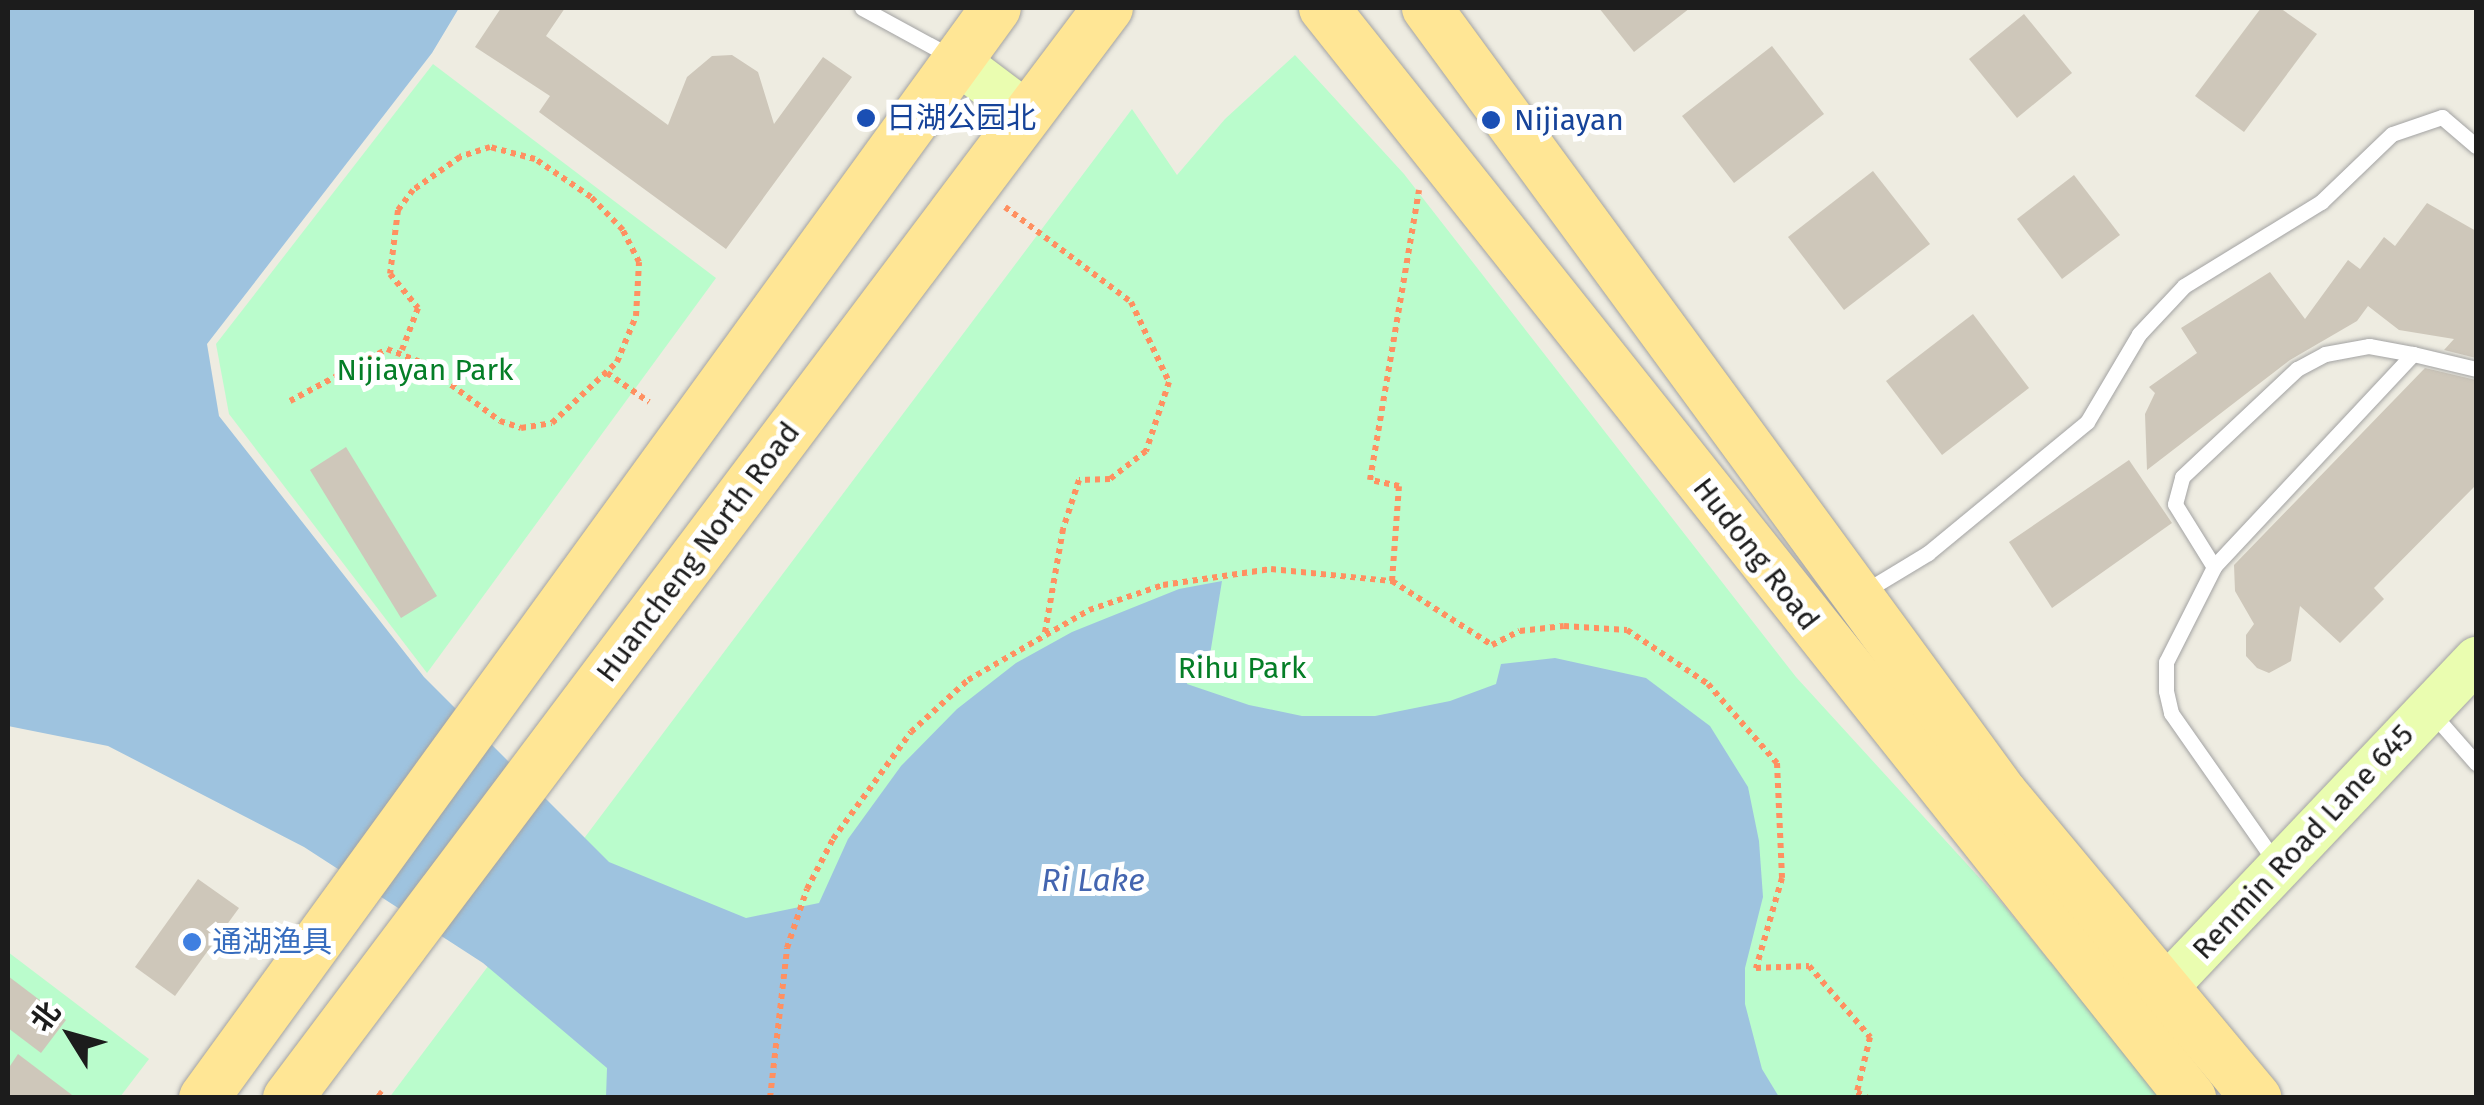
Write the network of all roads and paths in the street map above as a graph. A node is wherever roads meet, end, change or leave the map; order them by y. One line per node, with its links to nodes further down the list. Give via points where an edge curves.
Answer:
1 (862, 8): 6 (lane)
2 (996, 8): 6 (main road)
3 (1108, 8): 7 (main road, Huancheng North Road)
4 (1324, 8): 8 (main road, Hudong Road)
5 (1427, 8): 19 (main road, Hudong Road)
6 (958, 61): 7 (street); 27 (main road)
7 (1026, 113): 10 (main road, Huancheng North Road)
8 (1428, 139): 18 (path, via 1370,480 1398,486); 26 (main road, Hudong Road)
9 (2476, 146): 19 (lane, via 2442,116 2392,134 2320,202 2184,286 2140,334 2087,422 2020,483 1928,553)
10 (971, 186): 20 (path, via 1131,302 1169,382 1146,452 1110,479 1079,480); 28 (main road, Huancheng North Road)
11 (402, 350): 14 (path, via 500,421 521,428 552,422); 14 (path, via 418,308 390,274 398,210 413,190 460,156 490,146 535,158 591,196 624,230 639,262 636,316); 15 (path, via 387,349 348,366)
12 (2413, 354): 13 (lane); 17 (lane); 17 (lane, via 2369,346 2324,354 2296,369 2198,460 2182,478 2175,504)
13 (2476, 370)
14 (606, 374): 16 (path)
15 (290, 400)
16 (650, 402)
17 (2214, 567): 24 (lane, via 2166,662 2168,702)
18 (1392, 581): 20 (path, via 1234,571 1163,585); 30 (path, via 1483,643 1564,626 1627,630 1708,684 1777,763 1782,878 1756,968 1809,966 1870,1037 1857,1092)
19 (1854, 598): 25 (main road, Hudong Road, via 2003,794)
20 (1045, 633): 29 (path, via 968,680 911,732 816,873 787,948)
21 (2476, 659): 22 (street, Renmin Road Lane 645)
22 (2429, 709): 23 (lane); 24 (street, Renmin Road Lane 645)
23 (2476, 762)
24 (2279, 867): 25 (street, Renmin Road Lane 645)
25 (2164, 989): 26 (street, Renmin Road Lane 645); 32 (main road, Hudong Road)
26 (2129, 1024): 31 (main road, Hudong Road)
27 (204, 1098)
28 (288, 1098)
29 (770, 1098)
30 (1868, 1098)
31 (2191, 1098)
32 (2256, 1098)

